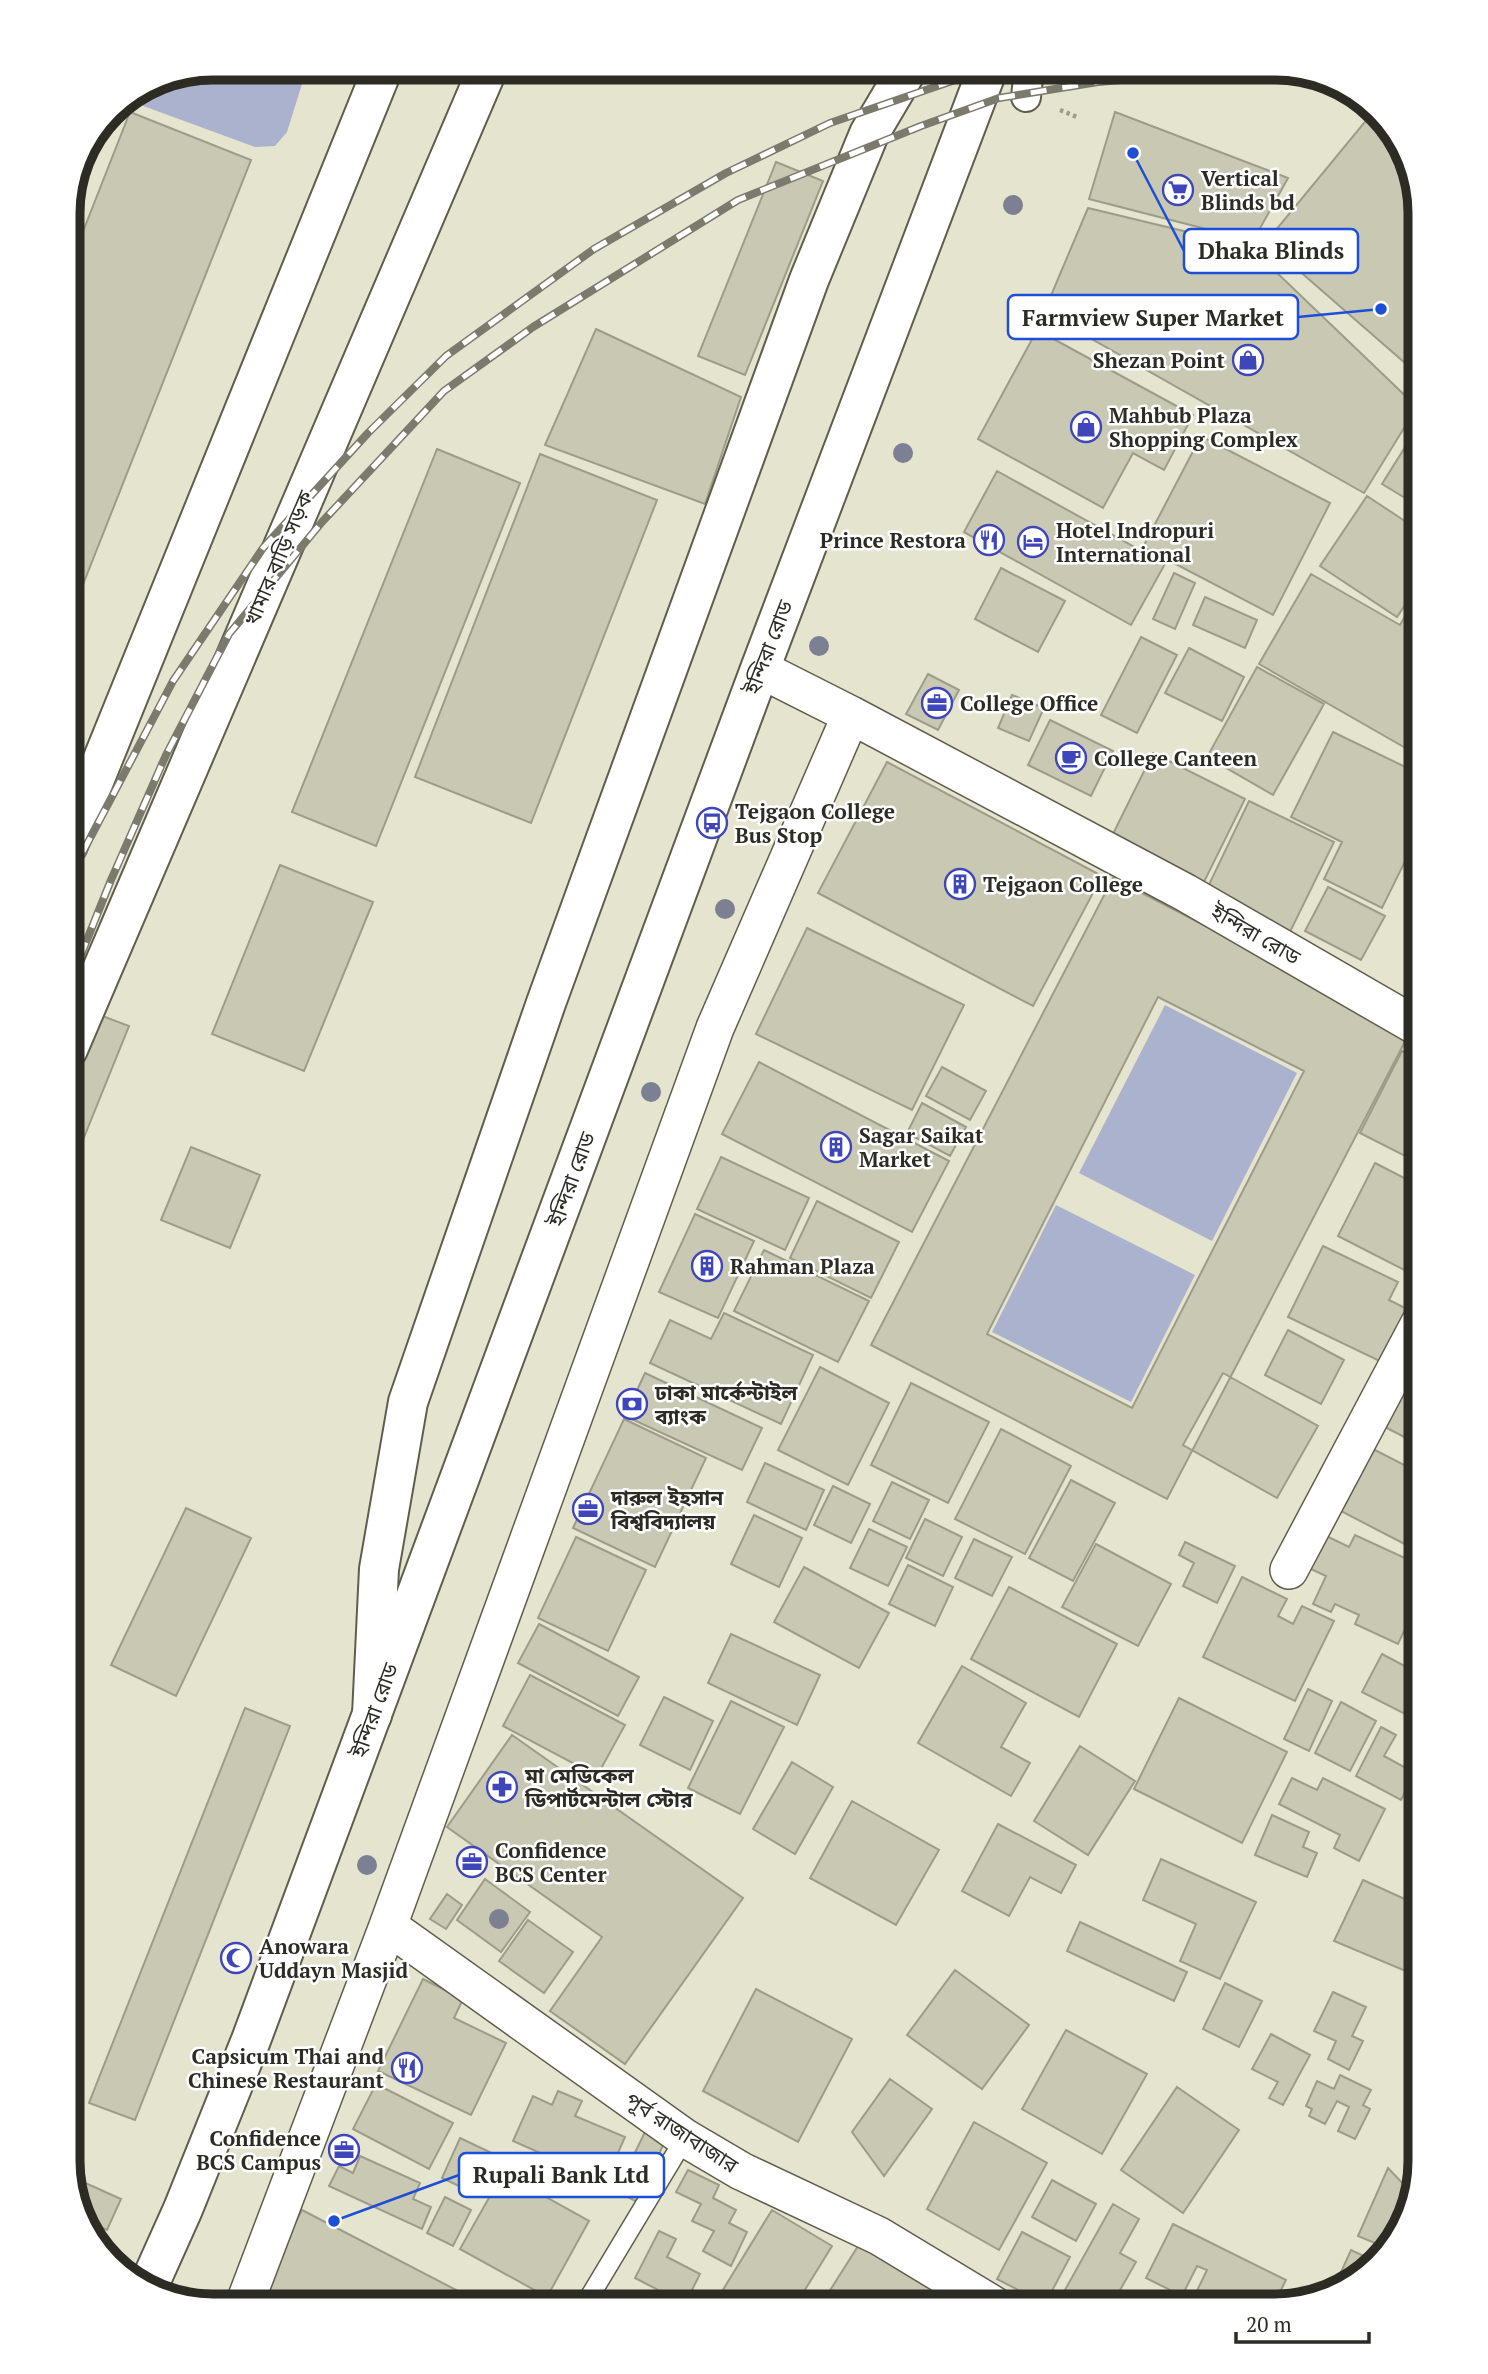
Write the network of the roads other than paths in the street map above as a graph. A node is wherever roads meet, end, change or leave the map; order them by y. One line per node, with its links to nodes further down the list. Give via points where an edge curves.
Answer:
1 (378, 80): 9 (highway)
2 (483, 80): 10 (highway, খামার বাড়ি সড়ক)
3 (901, 81): 14 (highway, via 869,134 838,204 546,1003 408,1402 379,1569)
4 (983, 81): 7 (highway, ইন্দিরা রোড)
5 (1028, 81): 6 (street)
6 (1026, 97)
7 (760, 668): 8 (street, ইন্দিরা রোড); 14 (highway, ইন্দিরা রোড)
8 (850, 715): 11 (street, ইন্দিরা রোড, via 1185,892 1277,955); 15 (street, via 715,1028)
9 (81, 814)
10 (81, 1020)
11 (1408, 1022)
12 (1408, 1346): 13 (street)
13 (1289, 1570)
14 (372, 1715): 17 (highway, ইন্দিরা রোড, via 251,2040)
15 (388, 1926): 16 (street, পূর্ব রাজাবাজার); 18 (street)
16 (685, 2138): 19 (lane); 20 (street, পূর্ব রাজাবাজার, via 741,2171 880,2236)
17 (152, 2278)
18 (249, 2293)
19 (592, 2293)
20 (975, 2294)

